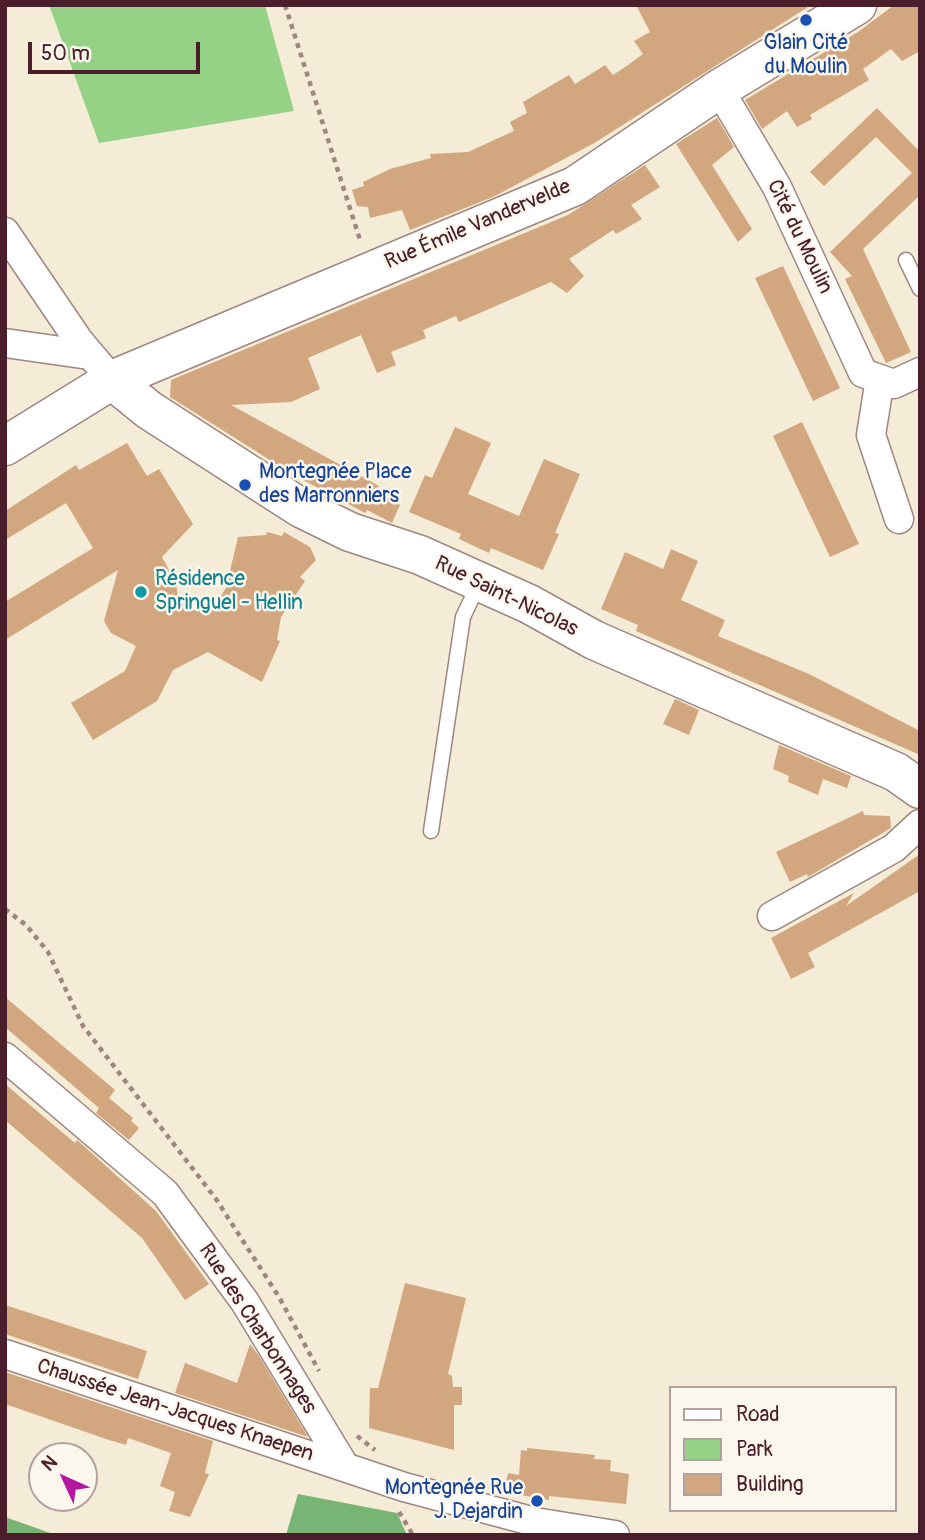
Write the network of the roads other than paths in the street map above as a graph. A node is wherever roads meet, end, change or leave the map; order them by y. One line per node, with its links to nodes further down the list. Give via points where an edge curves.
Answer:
1 (857, 5): 2 (main road, Rue Émile Vandervelde)
2 (719, 89): 7 (main road, Rue Émile Vandervelde, via 575,186 370,271); 9 (street, Cité du Moulin, via 777,187 863,373)
3 (5, 232): 7 (street)
4 (906, 260): 5 (lane)
5 (920, 289)
6 (5, 343): 7 (street)
7 (101, 367): 10 (main road, Rue Émile Vandervelde); 12 (main road, Rue Saint-Nicolas, via 149,410 295,505 349,532 420,555)
8 (920, 372): 9 (street, via 894,384)
9 (880, 379): 11 (street, via 870,435)
10 (5, 446)
11 (899, 519)
12 (479, 582): 13 (main road, Rue Saint-Nicolas, via 594,640 896,772); 14 (lane, via 463,617)
13 (919, 795): 15 (street, via 894,848)
14 (431, 831)
15 (772, 916)
16 (5, 1057): 18 (street, Rue des Charbonnages, via 164,1193 245,1303)
17 (5, 1354): 18 (street, Chaussée Jean-Jacques Knaepen)
18 (345, 1467): 19 (street, Chaussée Jean-Jacques Knaepen)
19 (535, 1528): 20 (street, Chaussée Jean-Jacques Knaepen)
20 (615, 1535)

